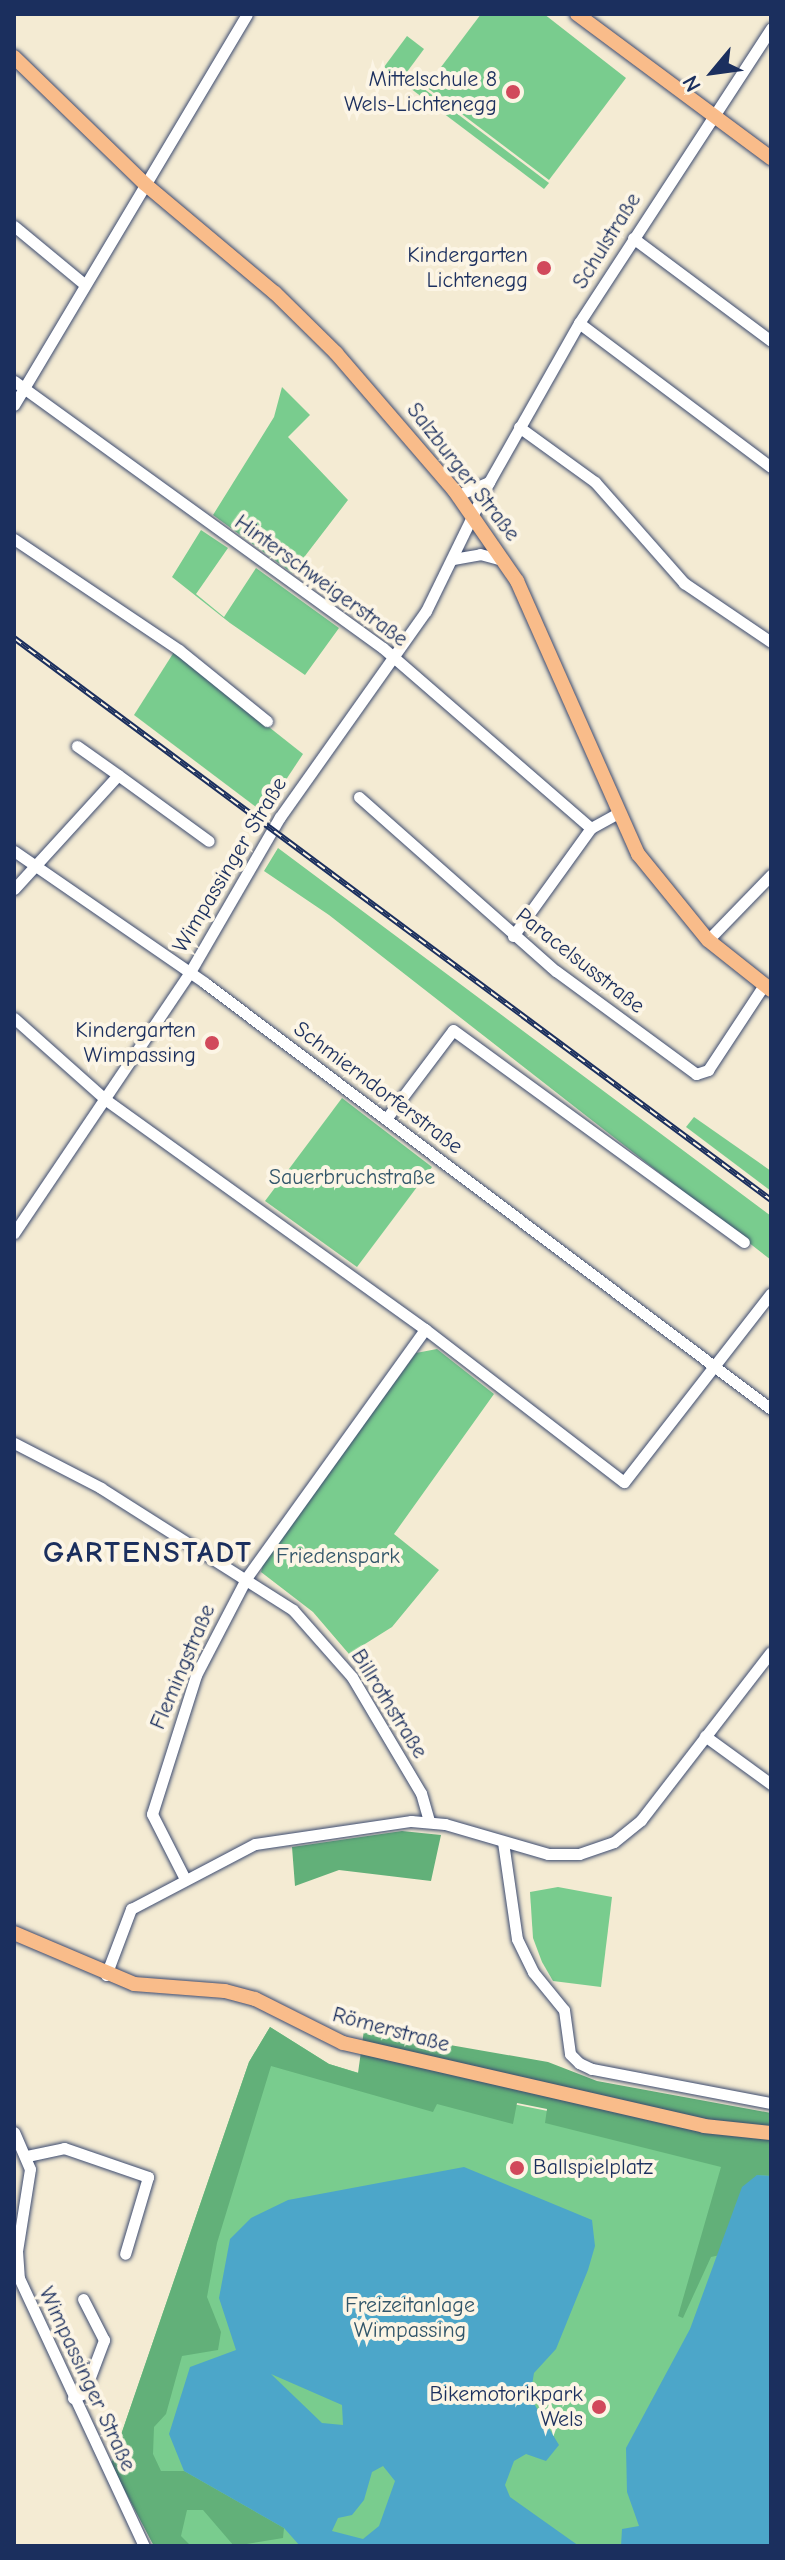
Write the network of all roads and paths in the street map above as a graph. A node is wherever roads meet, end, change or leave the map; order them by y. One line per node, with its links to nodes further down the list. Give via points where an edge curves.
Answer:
1 (247, 14): 7 (street)
2 (577, 14): 5 (main road)
3 (771, 28): 5 (street, Schulstraße)
4 (14, 57): 7 (main road, Salzburger Straße)
5 (715, 115): 6 (main road); 9 (street, Schulstraße)
6 (771, 158)
7 (145, 184): 10 (street); 18 (main road, Salzburger Straße, via 324,341)
8 (14, 226): 10 (street)
9 (633, 238): 11 (street, Schulstraße); 12 (street)
10 (83, 283): 13 (street)
11 (579, 323): 15 (street, Schulstraße); 16 (street)
12 (771, 341)
13 (19, 385): 14 (street); 24 (street, Hinterschweigerstraße)
14 (14, 405)
15 (519, 427): 17 (street, Schulstraße); 23 (street, via 595,482 684,583)
16 (771, 467)
17 (489, 482): 18 (street); 19 (street, Schulstraße)
18 (458, 495): 19 (main road, Salzburger Straße)
19 (474, 514): 21 (street, Wimpassinger Straße); 22 (main road, Salzburger Straße)
20 (14, 539): 25 (street, via 179,650)
21 (453, 559): 22 (street, via 480,554); 24 (street, Wimpassinger Straße, via 426,611)
22 (505, 561): 29 (main road, Salzburger Straße)
23 (771, 642)
24 (391, 656): 30 (street, Hinterschweigerstraße); 38 (street, Wimpassinger Straße, via 280,817)
25 (267, 721)
26 (77, 746): 27 (street)
27 (118, 775): 31 (street); 33 (street)
28 (359, 797): 36 (street, Paracelsusstraße)
29 (616, 814): 30 (street); 37 (main road, Salzburger Straße, via 658,883)
30 (591, 828): 36 (street)
31 (209, 841)
32 (14, 851): 33 (street, Schmierndorferstraße)
33 (35, 866): 35 (street); 38 (street, Schmierndorferstraße)
34 (771, 875): 37 (street)
35 (14, 889)
36 (513, 936): 39 (street, Paracelsusstraße, via 696,1074 708,1070)
37 (708, 940): 39 (main road, Salzburger Straße)
38 (190, 972): 41 (street, Wimpassinger Straße); 42 (street, Schmierndorferstraße)
39 (768, 988)
40 (14, 1018): 41 (street)
41 (106, 1100): 43 (street, Wimpassinger Straße); 47 (street)
42 (386, 1119): 45 (street, via 453,1030); 48 (street, Schmierndorferstraße)
43 (18, 1216): 44 (street, Wimpassinger Straße)
44 (14, 1233)
45 (744, 1242)
46 (771, 1293): 48 (street)
47 (425, 1329): 48 (street, via 624,1482); 51 (street, Flemingstraße)
48 (713, 1366): 49 (street, Schmierndorferstraße)
49 (771, 1409)
50 (14, 1443): 51 (street, Billrothstraße, via 101,1488)
51 (247, 1577): 55 (street, Billrothstraße, via 293,1610 348,1670 421,1793); 57 (street, Flemingstraße, via 196,1675 154,1802 156,1826)
52 (771, 1652): 53 (street)
53 (705, 1736): 54 (street); 56 (street, via 641,1820 614,1842 558,1855)
54 (771, 1784)
55 (429, 1821): 56 (street); 57 (street, via 371,1824 255,1844)
56 (503, 1842): 60 (street, via 517,1939 533,1972 564,2010 570,2054 579,2063)
57 (185, 1879): 59 (street, via 131,1909)
58 (14, 1933): 59 (main road, Römerstraße)
59 (106, 1975): 62 (main road, Römerstraße, via 134,1984 240,1994 343,2043 704,2126)
60 (771, 2103)
61 (14, 2132): 63 (street, Wimpassinger Straße)
62 (771, 2133)
63 (27, 2156): 64 (street, via 64,2148 148,2177); 66 (street, Wimpassinger Straße, via 30,2187 17,2251 19,2278)
64 (125, 2254)
65 (83, 2299): 66 (street, via 104,2340 84,2393)
66 (73, 2398): 67 (street, Wimpassinger Straße)
67 (144, 2546)

